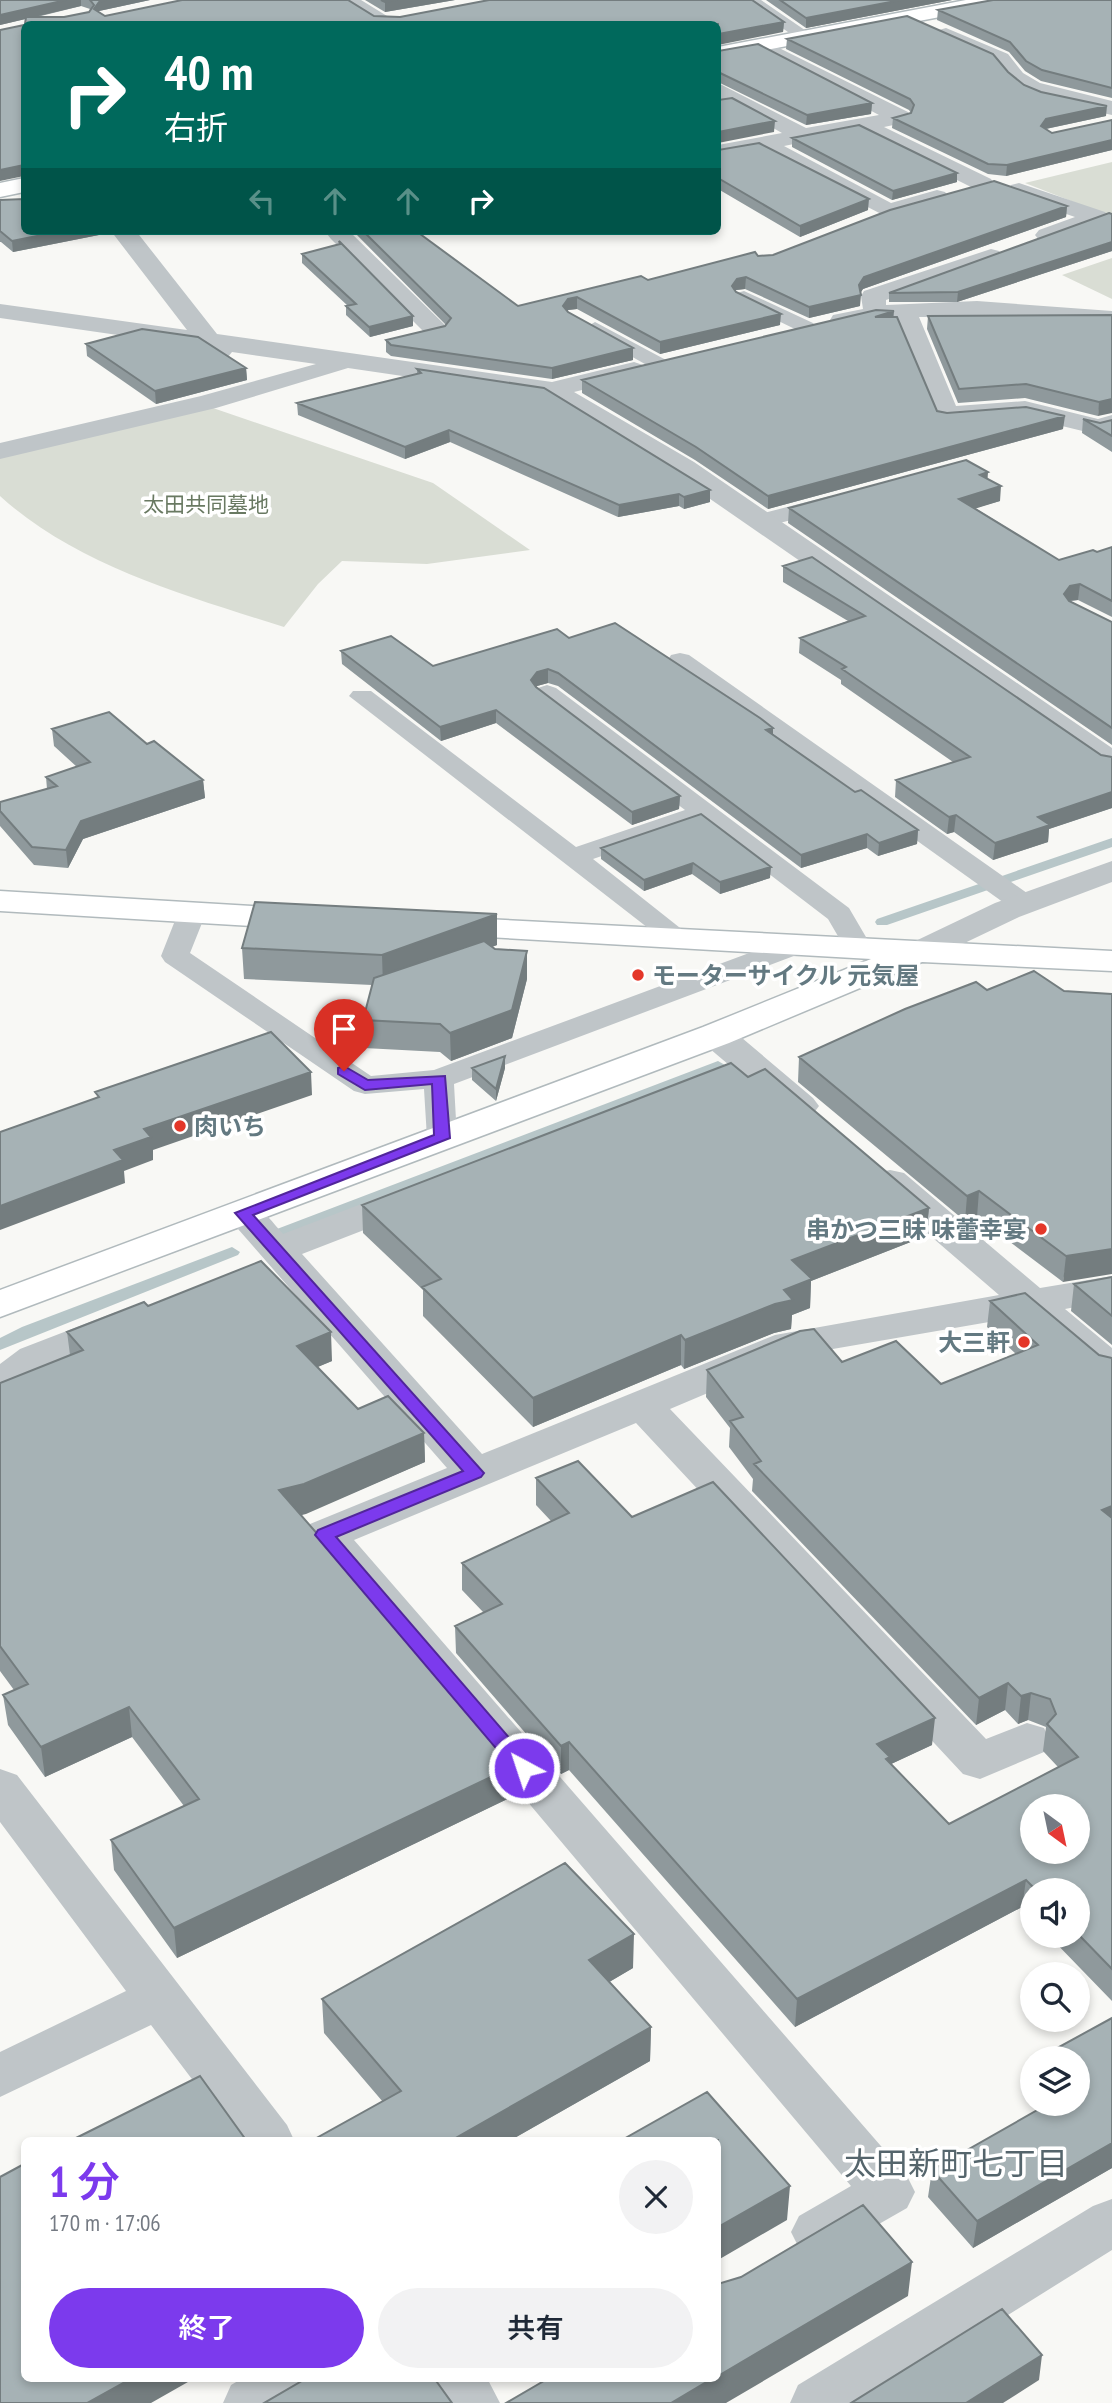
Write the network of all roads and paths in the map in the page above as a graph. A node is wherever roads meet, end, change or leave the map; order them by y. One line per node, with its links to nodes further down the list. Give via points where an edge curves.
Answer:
1 (346, 0): 6 (street)
2 (750, 0): 8 (lane)
3 (998, 0): 4 (street)
4 (910, 11): 8 (street); 12 (street, via 1001,58 1032,88)
5 (408, 15): 7 (lane)
6 (384, 21)
7 (389, 21)
8 (807, 37): 9 (street)
9 (763, 46): 10 (street); 13 (street, via 900,117)
10 (721, 53)
11 (724, 97): 14 (street)
12 (1108, 119)
13 (861, 124): 14 (street); 17 (street)
14 (804, 136): 15 (street)
15 (763, 144): 16 (street); 22 (street)
16 (721, 151)
17 (983, 184): 22 (street); 29 (street, via 994,182 1097,217 873,296)
18 (21, 186): 19 (street)
19 (0, 190)
20 (21, 201): 21 (street)
21 (0, 202)
22 (889, 211): 23 (lane)
23 (864, 220)
24 (127, 235): 35 (street)
25 (340, 235): 33 (street, via 436,330)
26 (744, 297): 32 (lane)
27 (0, 311): 35 (street)
28 (904, 312): 29 (street); 31 (street, via 1033,312); 43 (street, via 946,415 1025,409 1099,427)
29 (875, 313): 32 (street)
30 (576, 317): 40 (lane)
31 (1112, 318)
32 (806, 327): 34 (street)
33 (410, 336)
34 (766, 337)
35 (211, 342): 38 (street); 41 (street)
36 (384, 342): 38 (street)
37 (685, 357): 40 (street)
38 (319, 358): 39 (street)
39 (352, 362): 41 (street); 42 (street)
40 (659, 364): 42 (street)
41 (267, 387): 44 (street)
42 (552, 390): 46 (street, via 684,468)
43 (1112, 423)
44 (0, 451)
45 (850, 497): 46 (lane)
46 (760, 521): 50 (street)
47 (680, 660): 54 (lane)
48 (547, 693): 51 (lane)
49 (362, 696): 52 (lane)
50 (1112, 762)
51 (704, 812): 52 (lane); 61 (lane, via 839,914)
52 (573, 857): 59 (lane)
53 (1112, 871): 54 (street)
54 (1007, 890): 62 (street)
55 (0, 901): 56 (street)
56 (192, 913): 57 (street); 66 (lane, via 175,956 365,1085)
57 (332, 920)
58 (415, 925): 59 (street)
59 (680, 939): 60 (street)
60 (797, 946): 61 (street); 66 (lane)
61 (859, 949): 62 (street)
62 (917, 953): 63 (street); 64 (street)
63 (1112, 961)
64 (716, 1035): 65 (street); 69 (street)
65 (753, 1067): 67 (street); 68 (street)
66 (439, 1079): 69 (lane)
67 (715, 1082)
68 (826, 1127)
69 (442, 1138): 72 (street)
70 (867, 1162): 75 (street)
71 (444, 1186): 73 (street)
72 (243, 1213): 73 (street); 76 (street)
73 (269, 1261): 81 (street)
74 (1112, 1288): 75 (street)
75 (1033, 1301): 78 (street); 80 (street, via 789,1344)
76 (0, 1304)
77 (146, 1313): 79 (street, via 34,1358)
78 (1112, 1370)
79 (0, 1385)
80 (642, 1404): 81 (street); 82 (street, via 980,1762)
81 (475, 1473): 88 (street, via 324,1535 888,2192)
82 (1027, 1740)
83 (0, 1787): 84 (street)
84 (158, 1998): 85 (street); 86 (street)
85 (0, 2076)
86 (266, 2137)
87 (1112, 2222): 93 (street)
88 (786, 2251)
89 (288, 2382): 91 (street)
90 (455, 2382): 92 (street)
91 (251, 2403)
92 (472, 2403)
93 (818, 2403)

